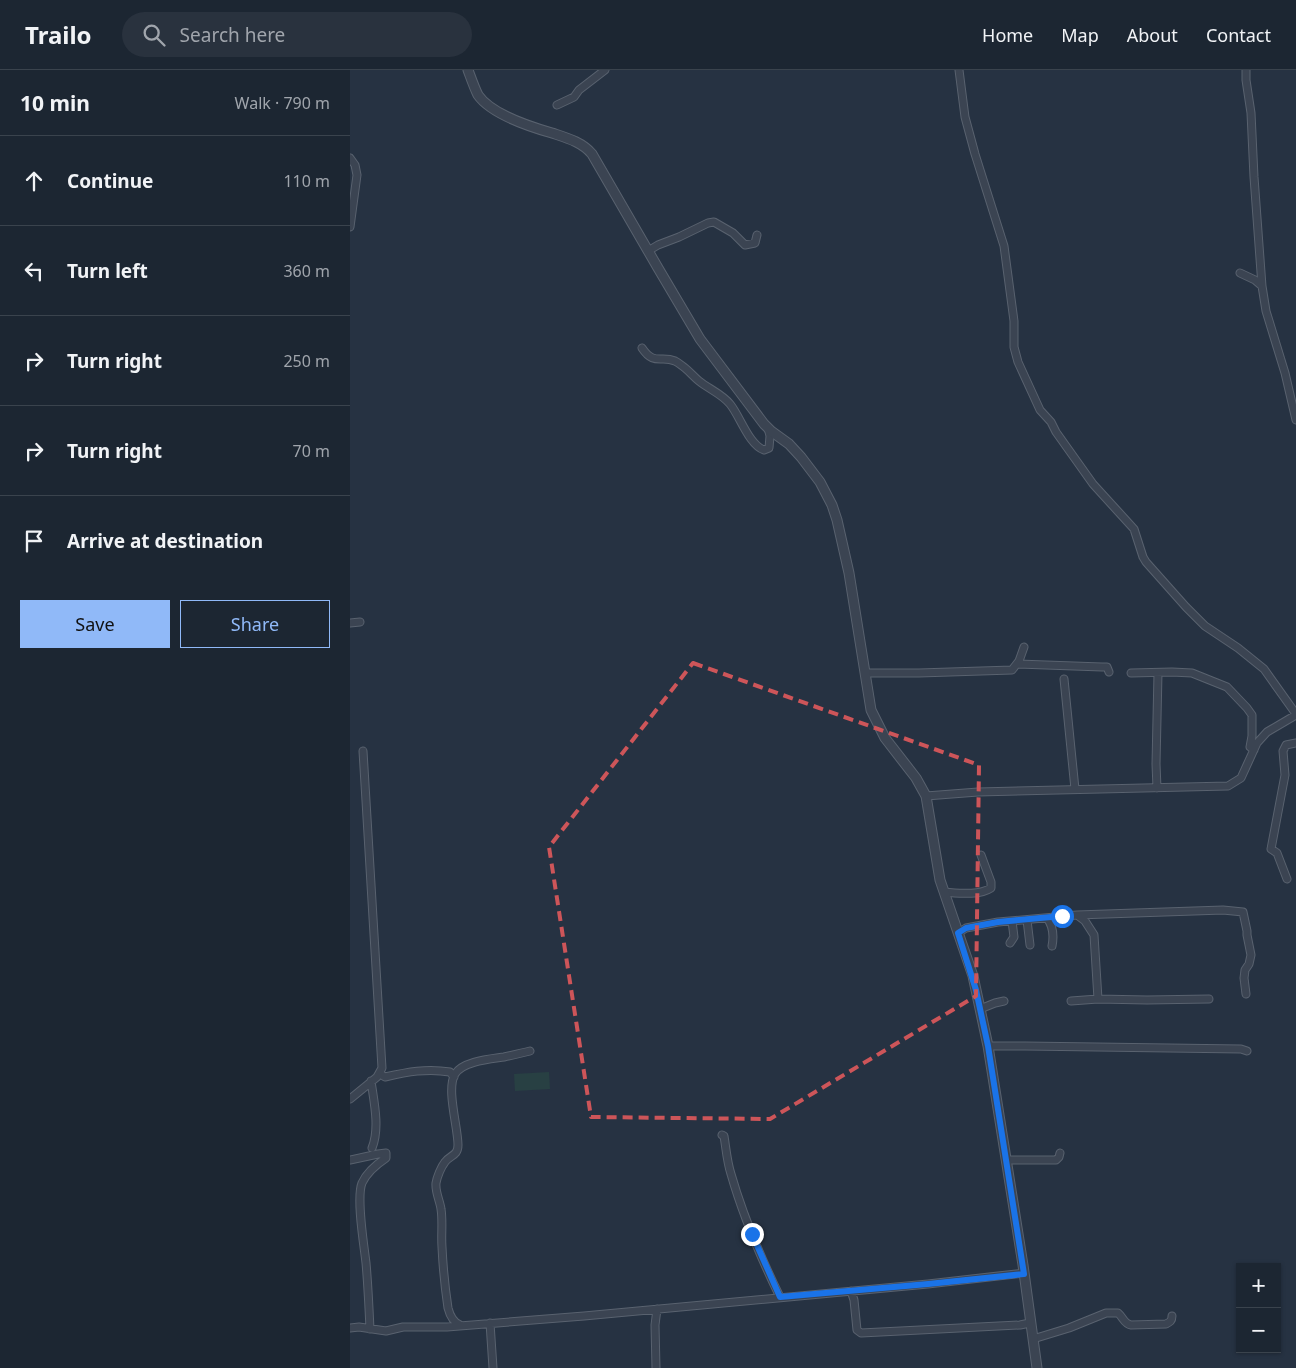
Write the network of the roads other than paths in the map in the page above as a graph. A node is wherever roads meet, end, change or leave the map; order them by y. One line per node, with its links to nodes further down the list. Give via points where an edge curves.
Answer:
1 (468, 70): 9 (street, via 478,94 489,106 587,148)
2 (605, 70): 5 (street, via 578,90 574,97)
3 (959, 70): 25 (street, via 972,145 1004,246 1014,347 1040,410 1093,484 1134,529 1146,562 1206,626 1264,669)
4 (1246, 70): 11 (street, via 1252,113)
5 (557, 105)
6 (350, 158): 7 (street, via 357,175)
7 (350, 227)
8 (757, 234): 9 (street, via 755,243 746,245 733,233 708,222)
9 (648, 251): 15 (street, via 700,339)
10 (1240, 273): 11 (street)
11 (1262, 286): 13 (street, via 1266,311)
12 (642, 348): 15 (street, via 654,360 676,362 724,398 752,439 764,450 769,448)
13 (1295, 407): 14 (street)
14 (1296, 420)
15 (768, 428): 22 (street, via 801,457 832,505 849,573)
16 (360, 622): 17 (street)
17 (350, 623)
18 (1024, 647): 19 (street)
19 (1018, 664): 20 (street, via 1102,667); 22 (street, via 1006,671)
20 (1109, 672)
21 (1158, 673): 23 (street); 27 (street, via 1192,673 1227,687 1252,715 1250,747); 29 (street)
22 (865, 674): 31 (street, via 871,710 885,738)
23 (1131, 674)
24 (1064, 679): 30 (street)
25 (1296, 714): 27 (street, via 1267,732)
26 (1296, 743): 33 (street, via 1286,745 1283,751 1285,775 1271,849 1277,853)
27 (1254, 750): 29 (street, via 1241,778 1228,786)
28 (363, 751): 52 (street, via 380,1025)
29 (1157, 788): 30 (street)
30 (1075, 789): 31 (street)
31 (926, 796): 34 (street)
32 (981, 855): 34 (street, via 991,888 978,893)
33 (1287, 879)
34 (944, 892): 39 (street)
35 (1078, 915): 36 (street); 43 (street, via 1243,912 1250,955 1244,978); 44 (street, via 1094,935)
36 (1047, 918): 37 (street); 42 (street, via 1054,939)
37 (1028, 920): 38 (street); 41 (street)
38 (1012, 921): 39 (street, via 966,928); 40 (street, via 1014,937)
39 (958, 933): 48 (street)
40 (1010, 943)
41 (1030, 945)
42 (1052, 946)
43 (1246, 994)
44 (1098, 999): 45 (street); 47 (street)
45 (1209, 999)
46 (1004, 1001): 48 (street)
47 (1071, 1001)
48 (980, 1009): 49 (street)
49 (988, 1046): 51 (street); 60 (street)
50 (530, 1051): 53 (street, via 473,1063 461,1068)
51 (1247, 1051)
52 (380, 1074): 53 (street, via 385,1077 418,1070 450,1072); 54 (street)
53 (454, 1077): 68 (street, via 452,1100 458,1148 454,1156 444,1162 436,1184 449,1314)
54 (371, 1081): 55 (street); 57 (street, via 375,1125)
55 (350, 1099)
56 (722, 1135): 63 (street, via 744,1213)
57 (372, 1148)
58 (1060, 1153): 60 (street, via 1056,1160)
59 (350, 1160): 70 (street, via 386,1153 386,1158 362,1182 360,1190)
60 (1006, 1160): 61 (street)
61 (1024, 1274): 62 (street); 66 (street)
62 (852, 1291): 63 (street); 66 (street, via 857,1330 861,1334)
63 (780, 1297): 64 (street)
64 (656, 1309): 67 (street); 73 (street)
65 (1172, 1316): 71 (street, via 1166,1324 1131,1325 1118,1313 1106,1313)
66 (1030, 1322): 71 (street)
67 (490, 1323): 68 (street); 72 (street)
68 (461, 1326): 70 (street, via 402,1327 386,1331)
69 (350, 1328): 70 (street)
70 (370, 1329)
71 (1032, 1339): 74 (street)
72 (493, 1368)
73 (656, 1368)
74 (1037, 1368)

